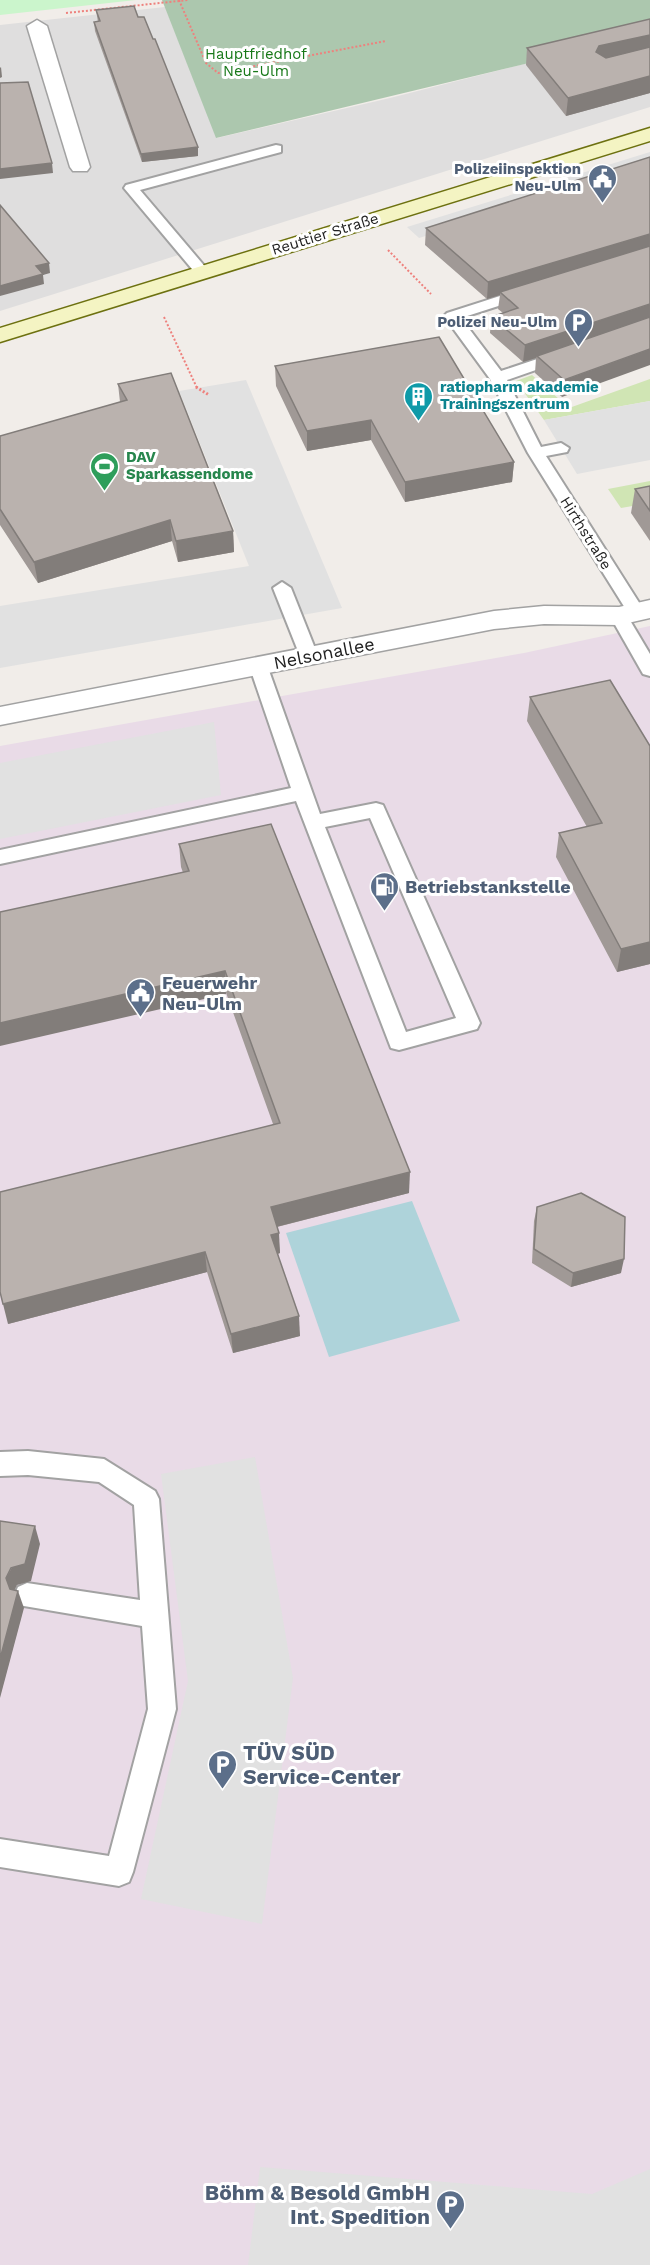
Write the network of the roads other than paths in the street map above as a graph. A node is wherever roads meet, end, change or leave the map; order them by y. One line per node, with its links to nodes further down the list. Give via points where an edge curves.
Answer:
1 (36, 27): 4 (street, via 43,81)
2 (650, 134): 5 (main road, Reuttier Straße)
3 (276, 149): 5 (lane, via 131,188)
4 (80, 167)
5 (202, 272): 7 (main road, Reuttier Straße)
6 (538, 290): 9 (lane, Hirthstraße, via 452,316)
7 (0, 335)
8 (585, 348): 9 (lane)
9 (498, 378): 11 (lane, Hirthstraße)
10 (561, 448): 11 (lane)
11 (536, 453): 13 (lane, Hirthstraße)
12 (282, 588): 14 (lane)
13 (635, 612): 14 (street, Nelsonallee, via 494,620); 16 (lane, Hirthstraße)
14 (309, 656): 15 (street, Nelsonallee)
15 (258, 665): 17 (street, Nelsonallee); 18 (lane)
16 (650, 670)
17 (0, 716)
18 (302, 793): 19 (lane); 20 (lane)
19 (313, 822): 19 (lane, via 376,810 469,1023 399,1042)
20 (0, 857)
21 (0, 1464): 23 (lane, via 105,1471 146,1499)
22 (27, 1596): 23 (lane)
23 (154, 1615): 24 (lane, via 162,1709 119,1872)
24 (0, 1853)

